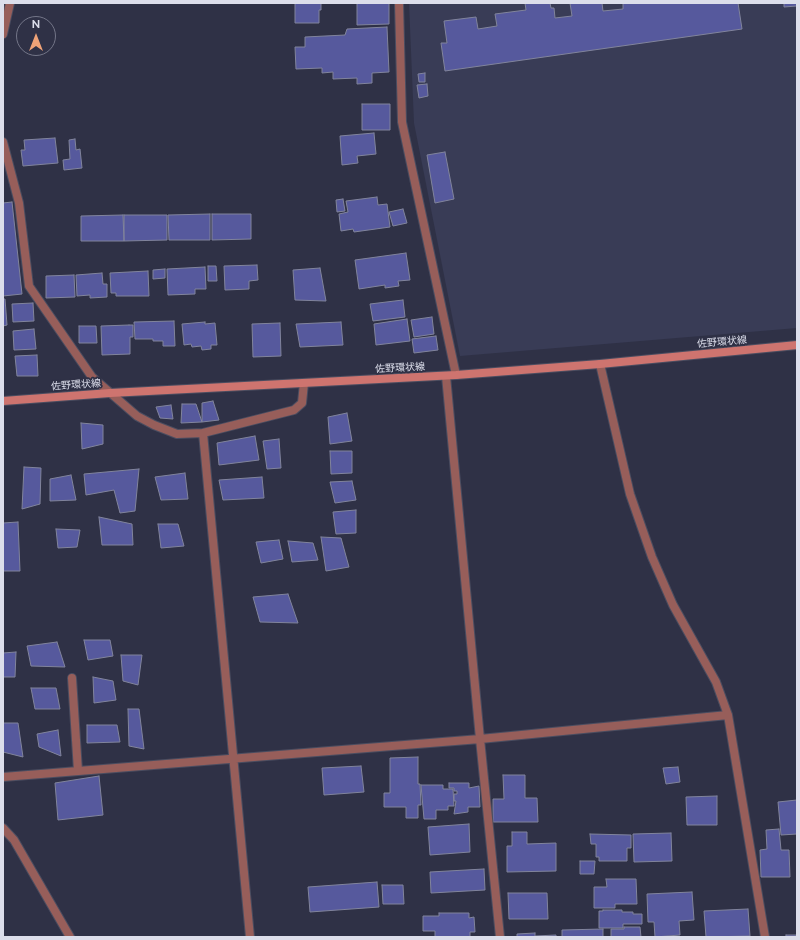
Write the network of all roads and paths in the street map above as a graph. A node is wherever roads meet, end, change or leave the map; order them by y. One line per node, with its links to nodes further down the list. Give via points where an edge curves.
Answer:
1 (10, 3): 3 (street)
2 (399, 3): 7 (street, via 402,122)
3 (3, 34)
4 (3, 142): 10 (street, via 19,203 29,286 92,377)
5 (797, 345): 6 (main road, 佐野環状線)
6 (600, 364): 7 (main road, 佐野環状線); 14 (street, via 630,494 652,557 673,605 716,682)
7 (456, 375): 8 (main road, 佐野環状線)
8 (446, 376): 9 (main road, 佐野環状線); 15 (street)
9 (304, 382): 10 (main road, 佐野環状線); 12 (street, via 302,403 294,410)
10 (110, 393): 11 (main road, 佐野環状線); 12 (street, via 136,416 154,425 177,434)
11 (3, 401)
12 (203, 433): 16 (street)
13 (72, 678): 17 (street)
14 (728, 715): 15 (street); 23 (street)
15 (480, 739): 16 (street); 22 (street)
16 (233, 759): 17 (street); 21 (street)
17 (78, 771): 18 (street)
18 (3, 777)
19 (3, 828): 20 (street, via 14,840)
20 (70, 937)
21 (250, 937)
22 (500, 937)
23 (764, 937)

